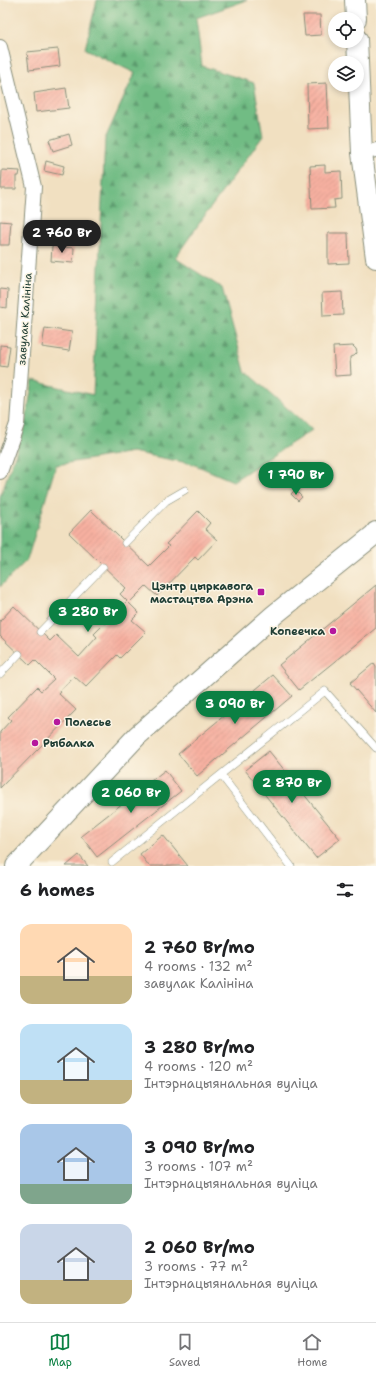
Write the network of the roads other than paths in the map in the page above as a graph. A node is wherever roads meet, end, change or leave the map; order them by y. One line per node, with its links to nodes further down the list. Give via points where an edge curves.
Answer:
1 (355, 0): 2 (main road)
2 (356, 12)
3 (0, 47): 7 (street, завулак Калініна, via 34,187 17,424)
4 (358, 48): 5 (main road)
5 (369, 152): 6 (main road)
6 (376, 258)
7 (0, 472)
8 (185, 490): 10 (lane, via 166,500)
9 (376, 533): 18 (main road, via 274,614 137,736)
10 (125, 543)
11 (103, 567): 12 (lane)
12 (40, 632)
13 (19, 654): 14 (lane)
14 (0, 674)
15 (376, 748): 16 (lane, via 325,691)
16 (222, 775): 17 (lane); 19 (lane)
17 (113, 865)
18 (16, 866)
19 (291, 866)

